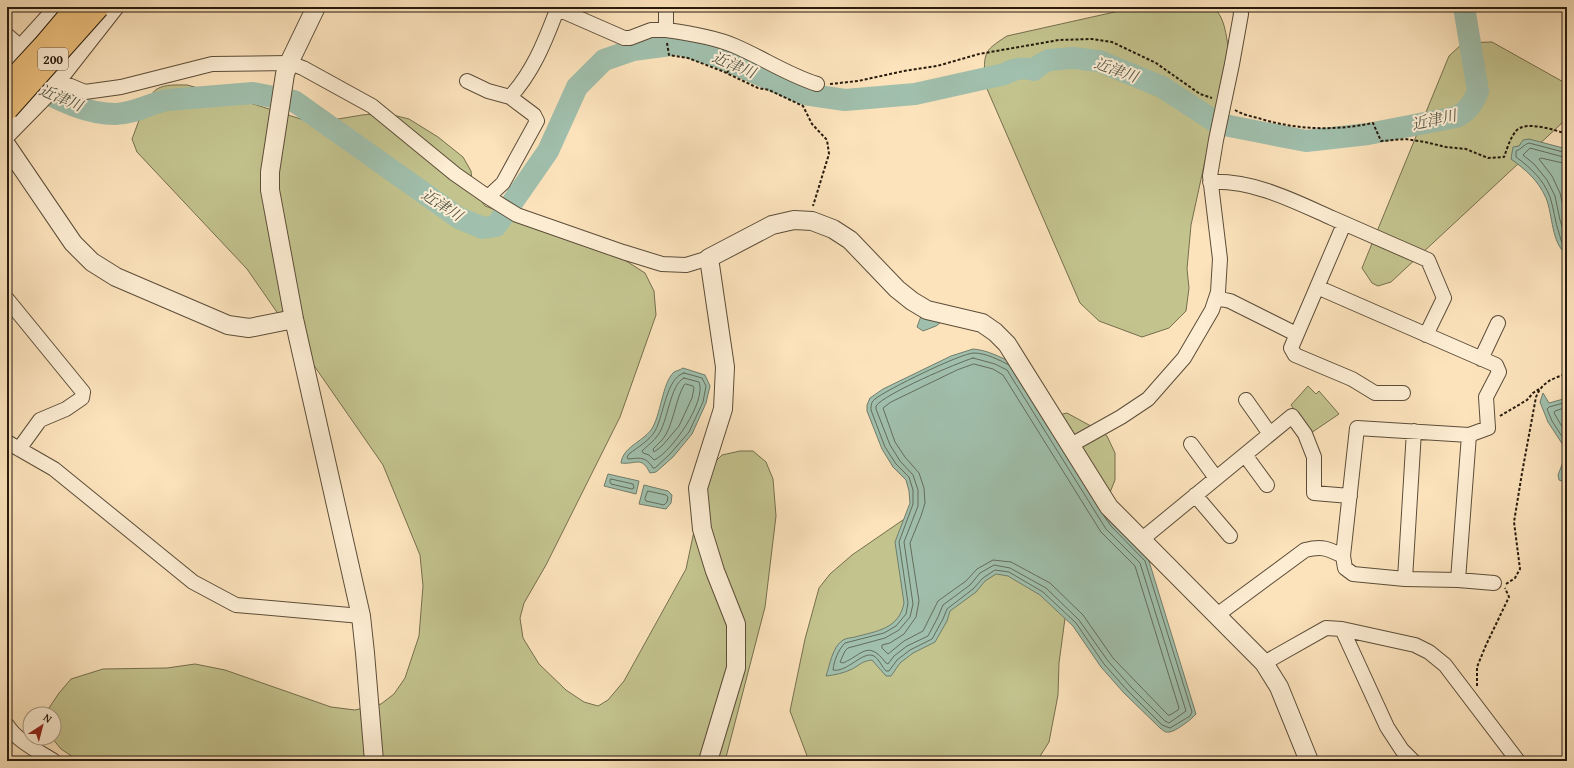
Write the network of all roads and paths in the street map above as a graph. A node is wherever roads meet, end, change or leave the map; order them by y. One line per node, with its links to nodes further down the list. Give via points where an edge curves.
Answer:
1 (56, 7): 10 (street)
2 (77, 7): 17 (highway, 200, bridge)
3 (98, 7): 20 (highway, 200, bridge)
4 (117, 7): 15 (street)
5 (316, 7): 13 (street)
6 (666, 7): 8 (street)
7 (1240, 7): 19 (street, via 1241,14)
8 (666, 30): 16 (street, via 685,32 735,46 801,79); 18 (street, via 651,30 624,38 560,10 555,15 540,54)
9 (7, 35): 10 (street)
10 (19, 47): 12 (street); 15 (street)
11 (669, 55): 26 (path, via 688,58 804,106 812,124 827,140 830,154)
12 (7, 61)
13 (287, 69): 15 (street, via 212,64 121,87 85,92); 25 (street, via 303,68 372,106); 32 (street, via 270,172 270,190)
14 (467, 81): 18 (street, via 488,91)
15 (59, 82): 21 (street)
16 (817, 84): 19 (path, via 858,81 904,70 937,66 979,54 1059,40 1092,39 1112,42 1156,63 1200,94)
17 (7, 86)
18 (510, 97): 25 (street, via 537,120 503,183)
19 (1224, 102): 22 (path, via 1238,112 1271,122 1312,129 1350,128 1373,123 1381,141 1404,139 1425,142 1446,148 1466,149 1488,158 1504,157 1516,132 1522,127 1530,125); 24 (street)
20 (7, 109)
21 (7, 134)
22 (1567, 134)
23 (7, 146): 32 (street, via 73,243 92,262 116,277 228,324 249,328)
24 (1210, 182): 27 (street, via 1238,183 1277,194); 30 (street, via 1220,259)
25 (488, 198): 28 (street, via 517,215 662,264 686,265)
26 (808, 221): 28 (street, via 794,220 772,225); 46 (street, via 834,229 850,240 897,289 927,310 982,323 995,332 1007,344)
27 (1344, 224): 29 (street); 35 (street, via 1428,260 1444,298)
28 (709, 258): 68 (street, via 725,367 723,409 698,488 702,529 736,624 736,668)
29 (1317, 287): 34 (street); 35 (street)
30 (1216, 298): 34 (street, via 1230,301); 46 (street, via 1212,310 1184,358 1148,400)
31 (7, 299): 47 (street, via 83,392 82,398 66,409 40,420)
32 (294, 319): 60 (street)
33 (1498, 323): 36 (street)
34 (1296, 334): 39 (street, via 1291,348 1295,355 1352,379 1376,393)
35 (1426, 335): 36 (street)
36 (1481, 359): 41 (street, via 1496,365 1499,372 1486,397)
37 (1567, 374): 38 (path, via 1555,378)
38 (1539, 389): 41 (path, via 1527,400); 63 (path, via 1514,522 1520,569 1515,578 1504,585 1509,597 1477,667 1477,692)
39 (1403, 393)
40 (1246, 400): 43 (street)
41 (1487, 424): 44 (street, via 1488,428)
42 (1414, 430): 44 (street); 52 (street, via 1357,428); 56 (street)
43 (1270, 434): 48 (street); 52 (street, via 1292,416 1305,434 1314,457 1314,492)
44 (1469, 435): 57 (street)
45 (1191, 444): 49 (street)
46 (1071, 445): 54 (street, via 1109,507)
47 (13, 446): 60 (street, via 54,469 193,582 236,605)
48 (1245, 455): 49 (street); 50 (street)
49 (1216, 478): 51 (street)
50 (1267, 485)
51 (1196, 495): 53 (street); 54 (street)
52 (1350, 496): 55 (street)
53 (1230, 536)
54 (1141, 540): 59 (street)
55 (1343, 556): 56 (street, via 1345,568 1353,574); 59 (street, via 1318,547 1305,550)
56 (1405, 580): 57 (street)
57 (1458, 580): 58 (street)
58 (1494, 583)
59 (1217, 615): 62 (street)
60 (361, 616): 67 (street)
61 (1342, 629): 62 (street, via 1326,628); 63 (street, via 1415,646 1429,652 1446,665); 69 (street, via 1386,727)
62 (1264, 663): 65 (street, via 1279,687)
63 (1472, 700): 70 (street)
64 (7, 725): 66 (street, via 10,731 29,746)
65 (1307, 760)
66 (54, 761)
67 (374, 761)
68 (708, 761)
69 (1413, 761)
70 (1518, 761)

